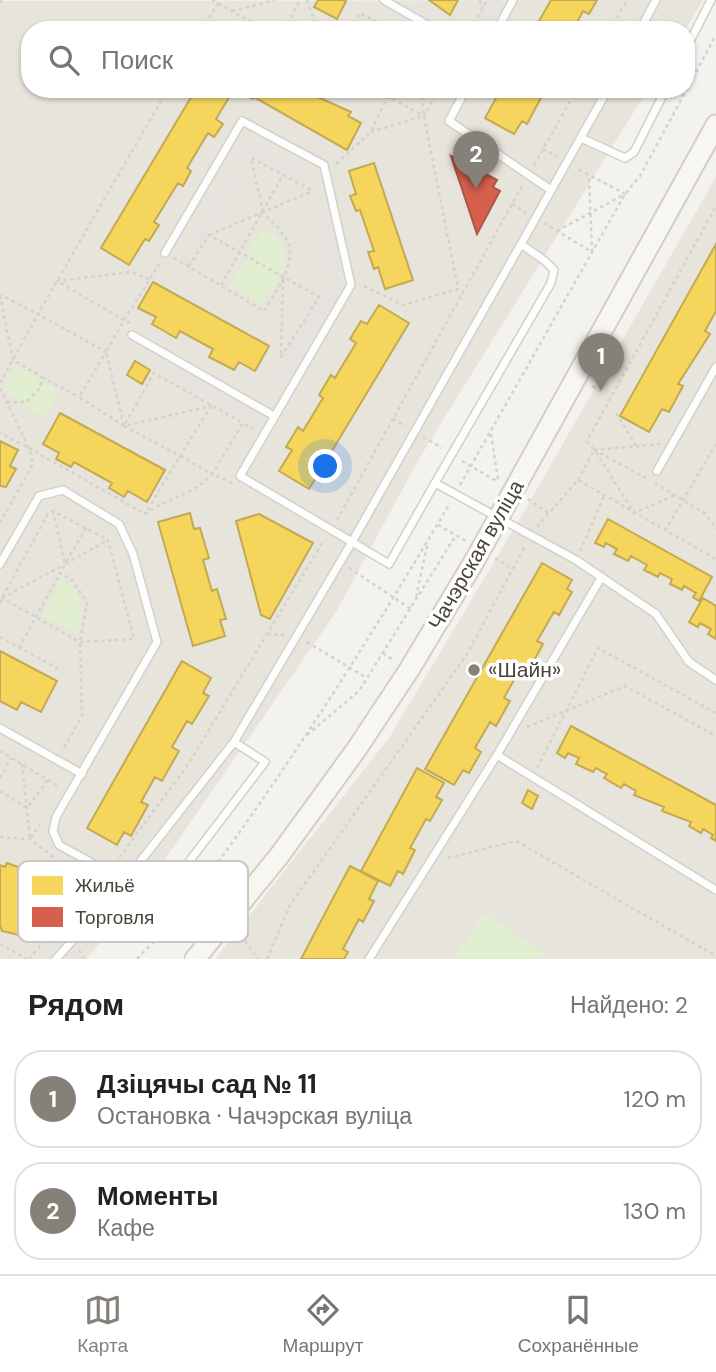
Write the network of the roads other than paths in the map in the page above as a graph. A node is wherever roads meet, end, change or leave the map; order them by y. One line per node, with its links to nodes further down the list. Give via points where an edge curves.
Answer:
1 (384, 0): 5 (lane)
2 (513, 0): 6 (lane)
3 (656, 0): 7 (lane)
4 (711, 0): 8 (lane)
5 (420, 21)
6 (502, 21)
7 (645, 21)
8 (695, 31)
9 (461, 98): 14 (lane, via 449,121)
10 (603, 98): 13 (lane)
11 (661, 98): 13 (lane, via 634,152 625,158)
12 (716, 125): 22 (main road, Чачэрская вуліца)
13 (581, 138): 14 (lane)
14 (551, 190): 15 (lane)
15 (521, 244): 21 (lane, via 554,270 551,283); 23 (lane)
16 (165, 253): 19 (lane, via 242,121 324,165 351,285)
17 (132, 335): 19 (lane)
18 (716, 367): 20 (lane)
19 (274, 416): 23 (lane, via 240,476)
20 (657, 471)
21 (435, 483): 22 (lane); 23 (lane, via 390,564)
22 (498, 517): 25 (lane); 35 (main road, Чачэрская вуліца, via 409,670)
23 (352, 542): 28 (lane)
24 (0, 564): 30 (lane, via 39,496 63,489 119,524 133,554 157,642)
25 (601, 578): 26 (lane, via 656,614 689,662); 29 (lane)
26 (716, 680)
27 (0, 728): 30 (lane)
28 (234, 741): 32 (lane); 33 (lane, via 265,762)
29 (497, 754): 34 (lane); 40 (lane)
30 (82, 774): 31 (lane, via 52,831 60,845)
31 (90, 861)
32 (141, 861)
33 (190, 861)
34 (716, 890)
35 (248, 896)
36 (71, 942): 39 (lane)
37 (212, 942): 38 (main road, Чачэрская вуліца)
38 (201, 956)
39 (56, 959)
40 (369, 959)

